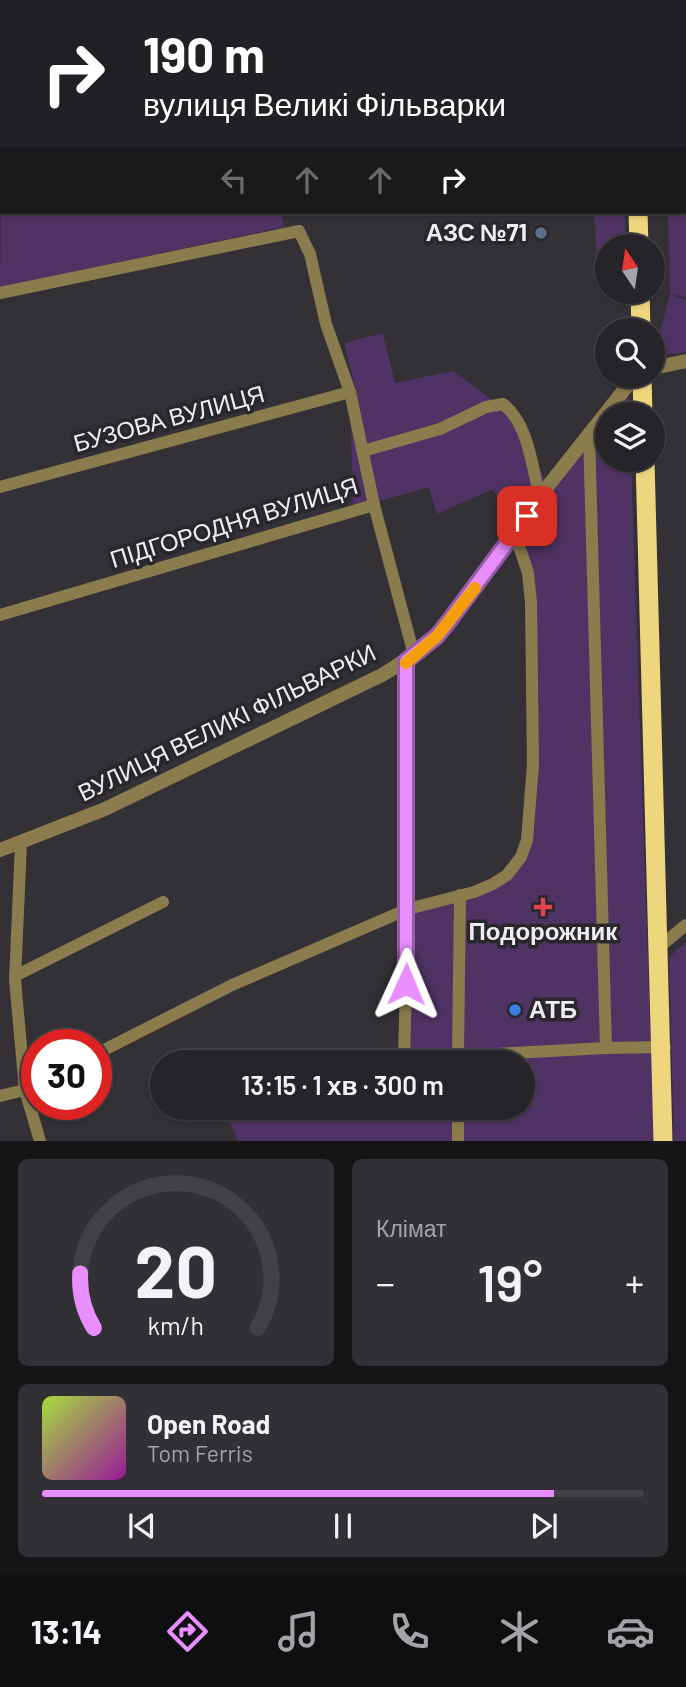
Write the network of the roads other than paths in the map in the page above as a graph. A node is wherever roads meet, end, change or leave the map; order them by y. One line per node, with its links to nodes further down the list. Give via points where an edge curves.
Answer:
1 (638, 214): 2 (highway)
2 (639, 234)
3 (0, 293): 7 (street, ПІДГОРОДНЯ ВУЛИЦЯ, via 299,231 310,254 326,324)
4 (686, 361): 5 (street)
5 (665, 365)
6 (625, 388): 8 (street, ВУЛИЦЯ ВЕЛИКІ ФІЛЬВАРКИ)
7 (350, 392): 9 (street, ПІДГОРОДНЯ ВУЛИЦЯ); 11 (street, БУЗОВА ВУЛИЦЯ)
8 (589, 433): 12 (street, ВУЛИЦЯ ВЕЛИКІ ФІЛЬВАРКИ); 29 (street)
9 (362, 450): 12 (street, via 440,429 503,404 513,411 522,429); 13 (street, ПІДГОРОДНЯ ВУЛИЦЯ)
10 (645, 472): 23 (highway)
11 (0, 487)
12 (540, 498): 14 (street, ВУЛИЦЯ ВЕЛИКІ ФІЛЬВАРКИ)
13 (374, 505): 15 (street, ПІДГОРОДНЯ ВУЛИЦЯ); 16 (street)
14 (515, 534): 16 (street, ВУЛИЦЯ ВЕЛИКІ ФІЛЬВАРКИ, via 437,636); 19 (street, via 528,573 531,603 533,764 527,840 507,875)
15 (0, 615)
16 (410, 658): 17 (street, ВУЛИЦЯ ВЕЛИКІ ФІЛЬВАРКИ, via 106,809); 21 (street)
17 (20, 843): 18 (street, ВУЛИЦЯ ВЕЛИКІ ФІЛЬВАРКИ); 24 (street)
18 (0, 850)
19 (460, 895): 21 (street); 31 (street)
20 (163, 902): 24 (street)
21 (408, 909): 27 (street, via 232,985); 30 (street)
22 (686, 925): 23 (street)
23 (658, 948): 28 (highway)
24 (15, 978): 25 (street); 26 (street)
25 (0, 984)
26 (22, 1029)
27 (112, 1046)
28 (664, 1047): 29 (street); 39 (highway)
29 (606, 1048): 32 (street)
30 (404, 1050)
31 (458, 1050)
32 (535, 1053)
33 (21, 1090): 34 (street)
34 (0, 1096)
35 (36, 1120): 37 (street)
36 (458, 1120): 38 (street)
37 (40, 1141)
38 (458, 1141)
39 (663, 1141)

